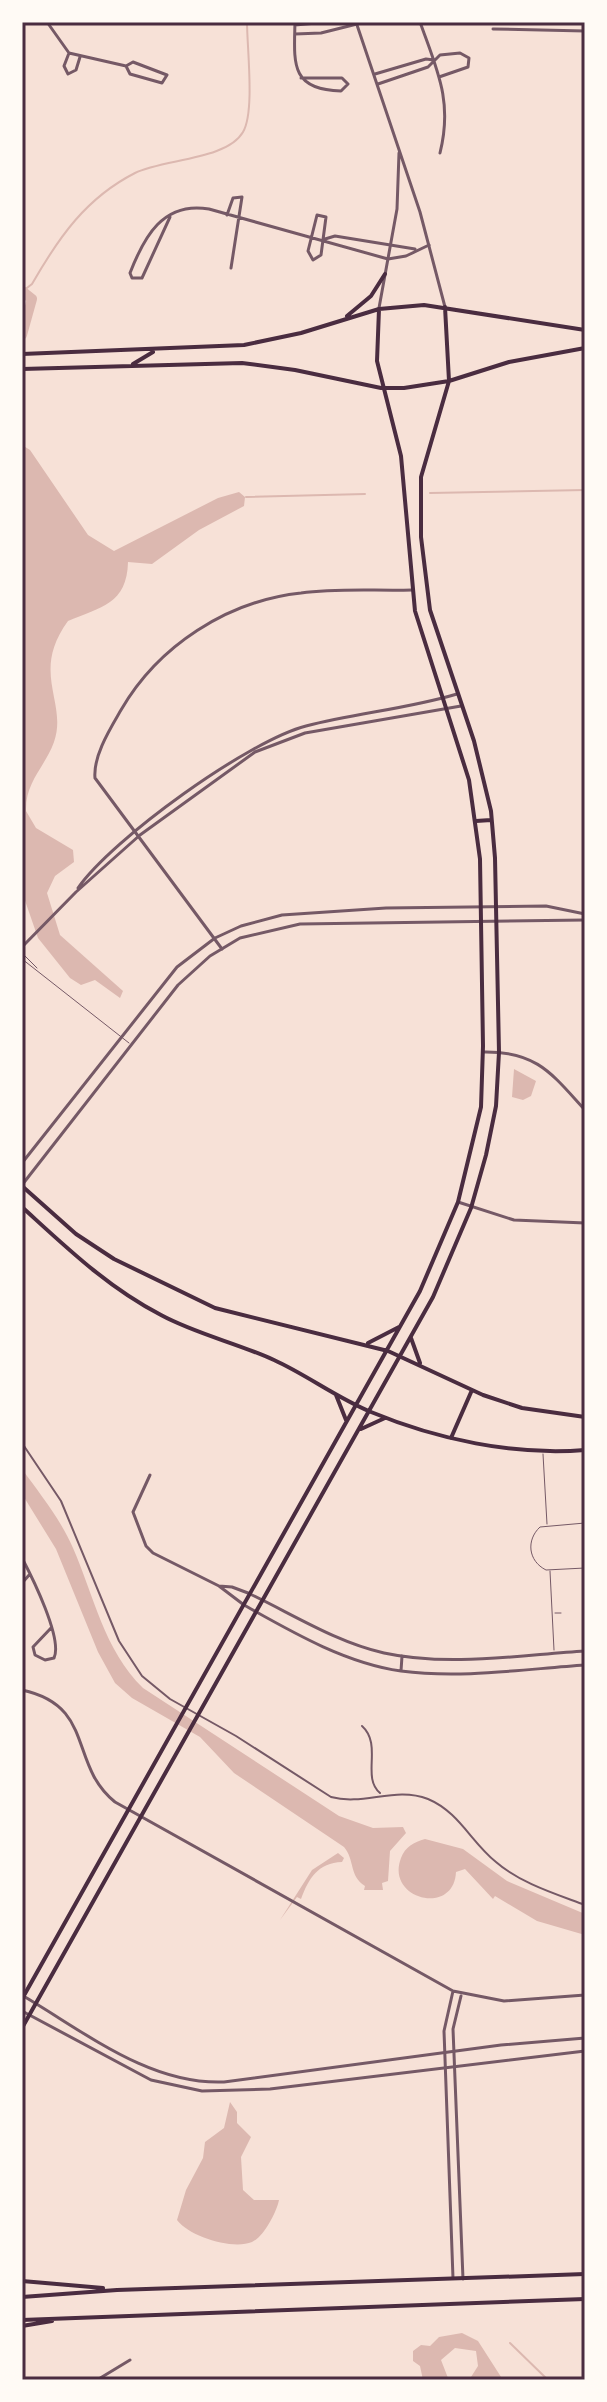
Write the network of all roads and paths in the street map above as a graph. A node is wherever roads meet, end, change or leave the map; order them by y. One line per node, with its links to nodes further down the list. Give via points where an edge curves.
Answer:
1 (47, 22): 11 (street)
2 (327, 22): 5 (street)
3 (420, 22): 13 (street)
4 (532, 22): 7 (street)
5 (295, 23): 10 (street)
6 (356, 23): 10 (street); 15 (street)
7 (532, 28): 8 (street); 9 (street)
8 (493, 29)
9 (585, 31)
10 (295, 34): 17 (street, via 295,65)
11 (69, 53): 12 (street); 12 (street, via 64,66 68,74 76,70)
12 (80, 57): 14 (street)
13 (434, 60): 15 (street); 16 (street); 16 (street, via 460,53 469,58 468,67); 18 (street, via 428,67)
14 (126, 66): 14 (street, via 130,74 162,83 167,75 133,62)
15 (375, 74): 18 (street)
16 (439, 77): 20 (street, via 447,112)
17 (301, 78): 17 (street, via 322,91 341,91 348,84 342,78)
18 (378, 84): 19 (street)
19 (399, 149): 26 (street); 27 (street)
20 (440, 153)
21 (227, 215): 22 (street, via 198,207); 23 (street); 23 (street, via 237,195 243,202)
22 (170, 217): 22 (street, via 148,231 132,278 142,278)
23 (238, 219): 24 (street); 30 (street)
24 (310, 236): 25 (street); 25 (street, via 313,260 321,255); 25 (street, via 314,218 323,215)
25 (325, 239): 26 (street); 29 (street)
26 (390, 245): 28 (street); 29 (street)
27 (429, 245): 28 (street); 32 (street)
28 (417, 250): 29 (street)
29 (388, 259): 31 (street)
30 (231, 268)
31 (385, 274): 33 (street); 34 (main road, via 371,296)
32 (445, 307): 33 (main road); 35 (main road); 41 (main road)
33 (379, 309): 34 (main road); 42 (main road)
34 (342, 320): 37 (main road, via 244,345)
35 (585, 330)
36 (585, 348): 41 (main road, via 509,362)
37 (159, 350): 38 (main road); 39 (main road)
38 (22, 354)
39 (132, 365): 40 (main road); 42 (main road, via 256,364)
40 (22, 369)
41 (449, 381): 42 (main road); 44 (main road, via 421,477 420,525 430,610)
42 (381, 388): 43 (main road, via 401,456)
43 (412, 590): 45 (main road, via 422,640); 50 (street, via 303,592 272,598 217,618 163,657 128,698 94,769 102,789)
44 (457, 694): 45 (street); 46 (main road)
45 (443, 699): 47 (main road); 50 (street, via 305,726 258,744)
46 (461, 706): 47 (street); 48 (main road, via 485,779)
47 (447, 710): 49 (main road); 50 (street, via 308,733 270,745)
48 (491, 820): 49 (main road); 52 (main road)
49 (476, 821): 51 (main road)
50 (138, 833): 56 (street); 57 (street)
51 (480, 907): 52 (street); 54 (main road); 56 (street, via 292,913)
52 (496, 907): 53 (street, via 552,907); 55 (main road)
53 (585, 917): 55 (street)
54 (481, 921): 55 (street); 58 (street, via 300,924 259,932); 64 (main road)
55 (496, 921): 65 (main road)
56 (215, 938): 58 (street); 62 (street, via 177,967)
57 (22, 947)
58 (222, 949): 63 (street, via 178,985)
59 (22, 953): 61 (lane)
60 (22, 959): 61 (lane)
61 (39, 970): 62 (lane)
62 (122, 1037): 63 (lane); 67 (street)
63 (129, 1043): 68 (street)
64 (483, 1052): 65 (street); 69 (main road, via 477,1132)
65 (499, 1052): 66 (street, via 541,1064); 71 (main road, via 492,1131)
66 (585, 1110)
67 (22, 1163)
68 (22, 1185): 75 (main road, via 76,1234 161,1284 215,1308)
69 (458, 1202): 71 (street); 73 (main road)
70 (22, 1207): 79 (main road, via 127,1296)
71 (471, 1208): 72 (street, via 514,1220); 74 (main road)
72 (585, 1223)
73 (401, 1326): 75 (main road); 76 (main road)
74 (411, 1336): 77 (main road); 78 (main road)
75 (365, 1344): 76 (main road)
76 (388, 1351): 77 (main road); 81 (main road)
77 (400, 1356): 78 (main road); 82 (main road)
78 (422, 1365): 80 (main road)
79 (332, 1390): 81 (main road); 85 (main road)
80 (472, 1390): 84 (main road, via 522,1408); 86 (main road)
81 (356, 1404): 82 (main road); 85 (main road)
82 (369, 1411): 83 (main road); 87 (main road)
83 (387, 1417): 87 (main road); 88 (main road)
84 (585, 1417)
85 (346, 1422): 102 (main road)
86 (457, 1425): 88 (main road); 89 (main road)
87 (356, 1434): 103 (main road)
88 (451, 1438): 89 (main road)
89 (464, 1440): 92 (main road)
90 (22, 1443): 118 (street, via 61,1501 119,1641 148,1681 325,1795 348,1800)
91 (585, 1450): 92 (main road)
92 (542, 1451): 95 (lane)
93 (150, 1475): 101 (street, via 133,1512 146,1546)
94 (585, 1523): 95 (lane)
95 (548, 1525): 98 (lane, via 535,1531 531,1549 539,1567)
96 (22, 1558): 99 (street)
97 (585, 1568): 98 (lane)
98 (550, 1570): 106 (lane)
99 (30, 1574): 100 (street); 108 (street)
100 (22, 1583)
101 (219, 1586): 102 (street); 104 (street)
102 (250, 1594): 103 (street); 104 (main road)
103 (263, 1600): 105 (main road); 109 (street)
104 (244, 1605): 105 (street); 119 (main road)
105 (256, 1612): 110 (street); 120 (main road)
106 (552, 1613): 107 (lane); 112 (lane)
107 (561, 1613)
108 (51, 1628): 108 (street, via 33,1649 45,1660 57,1652)
109 (340, 1638): 110 (street); 113 (street)
110 (334, 1650): 115 (street)
111 (585, 1651): 112 (street)
112 (554, 1653): 113 (street)
113 (402, 1656): 115 (street)
114 (585, 1665): 115 (street)
115 (401, 1671)
116 (22, 1690): 119 (street, via 51,1699 69,1714 95,1780)
117 (362, 1726): 118 (street, via 373,1739 374,1785)
118 (381, 1794): 121 (street, via 412,1795 436,1803 456,1817 500,1866)
119 (127, 1809): 120 (street); 125 (main road)
120 (140, 1817): 122 (street); 126 (main road)
121 (585, 1905)
122 (453, 1991): 124 (street); 133 (street)
123 (585, 1995): 124 (street, via 504,2001)
124 (461, 1996): 132 (street, via 454,2017)
125 (22, 1997): 126 (street)
126 (36, 2004): 128 (main road); 136 (street)
127 (22, 2011): 128 (street)
128 (29, 2015): 129 (main road); 138 (street)
129 (22, 2028)
130 (585, 2038): 132 (street)
131 (585, 2051): 134 (street)
132 (455, 2052): 133 (street); 134 (street)
133 (445, 2054): 135 (street); 137 (street)
134 (457, 2065): 135 (street); 141 (street)
135 (446, 2066): 139 (street); 142 (street)
136 (147, 2067): 137 (street, via 187,2081 214,2083); 138 (street)
137 (327, 2069): 139 (street)
138 (142, 2076): 139 (street, via 202,2091)
139 (329, 2082)
140 (585, 2274): 141 (main road)
141 (463, 2279): 142 (main road)
142 (453, 2280): 144 (main road)
143 (22, 2281): 144 (main road)
144 (117, 2290): 145 (main road)
145 (22, 2297)
146 (585, 2299): 147 (main road)
147 (22, 2323)
148 (130, 2360): 149 (street)
149 (97, 2380)

